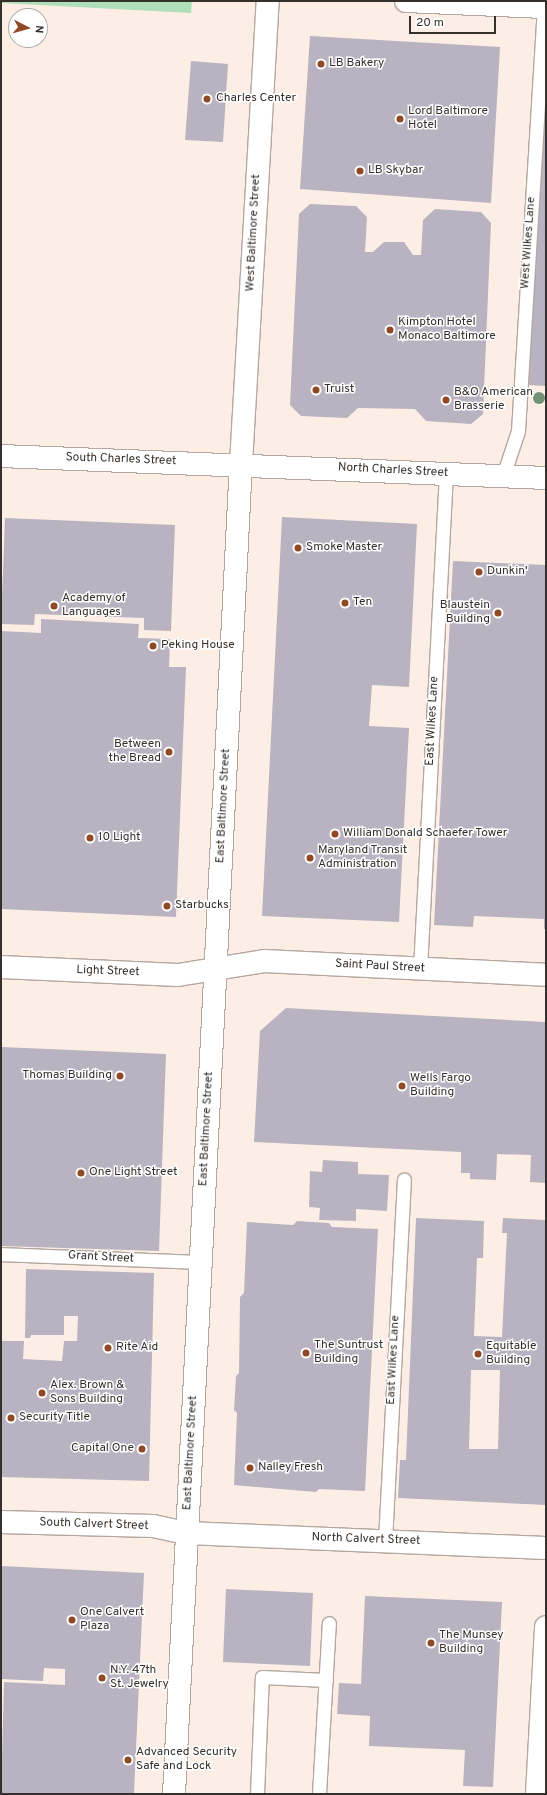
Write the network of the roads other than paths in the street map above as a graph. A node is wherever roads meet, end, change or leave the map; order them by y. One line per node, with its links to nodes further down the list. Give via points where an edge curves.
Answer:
1 (268, 1): 5 (main road, West Baltimore Street)
2 (406, 1): 3 (main road)
3 (545, 7): 7 (lane, West Wilkes Lane, via 518,431)
4 (1, 456): 5 (main road, South Charles Street)
5 (241, 464): 6 (main road, North Charles Street); 10 (main road, East Baltimore Street)
6 (446, 473): 7 (main road, North Charles Street); 11 (lane, East Wilkes Lane)
7 (503, 476): 8 (main road, North Charles Street)
8 (546, 478)
9 (1, 968): 10 (main road, Light Street, via 178,975)
10 (215, 969): 11 (main road, Saint Paul Street, via 264,961); 15 (main road, East Baltimore Street)
11 (420, 969): 12 (main road, Saint Paul Street)
12 (546, 975)
13 (404, 1179): 18 (lane, East Wilkes Lane)
14 (1, 1254): 15 (lane, Grant Street)
15 (200, 1262): 17 (main road, East Baltimore Street)
16 (1, 1522): 17 (main road, South Calvert Street, via 153,1526)
17 (187, 1533): 18 (main road, North Calvert Street); 23 (main road, East Baltimore Street)
18 (385, 1541): 19 (main road, North Calvert Street)
19 (546, 1548)
20 (329, 1623): 22 (lane)
21 (546, 1628): 26 (main road)
22 (326, 1680): 24 (lane, via 262,1677); 25 (lane)
23 (174, 1794)
24 (257, 1794)
25 (319, 1794)
26 (537, 1794)

